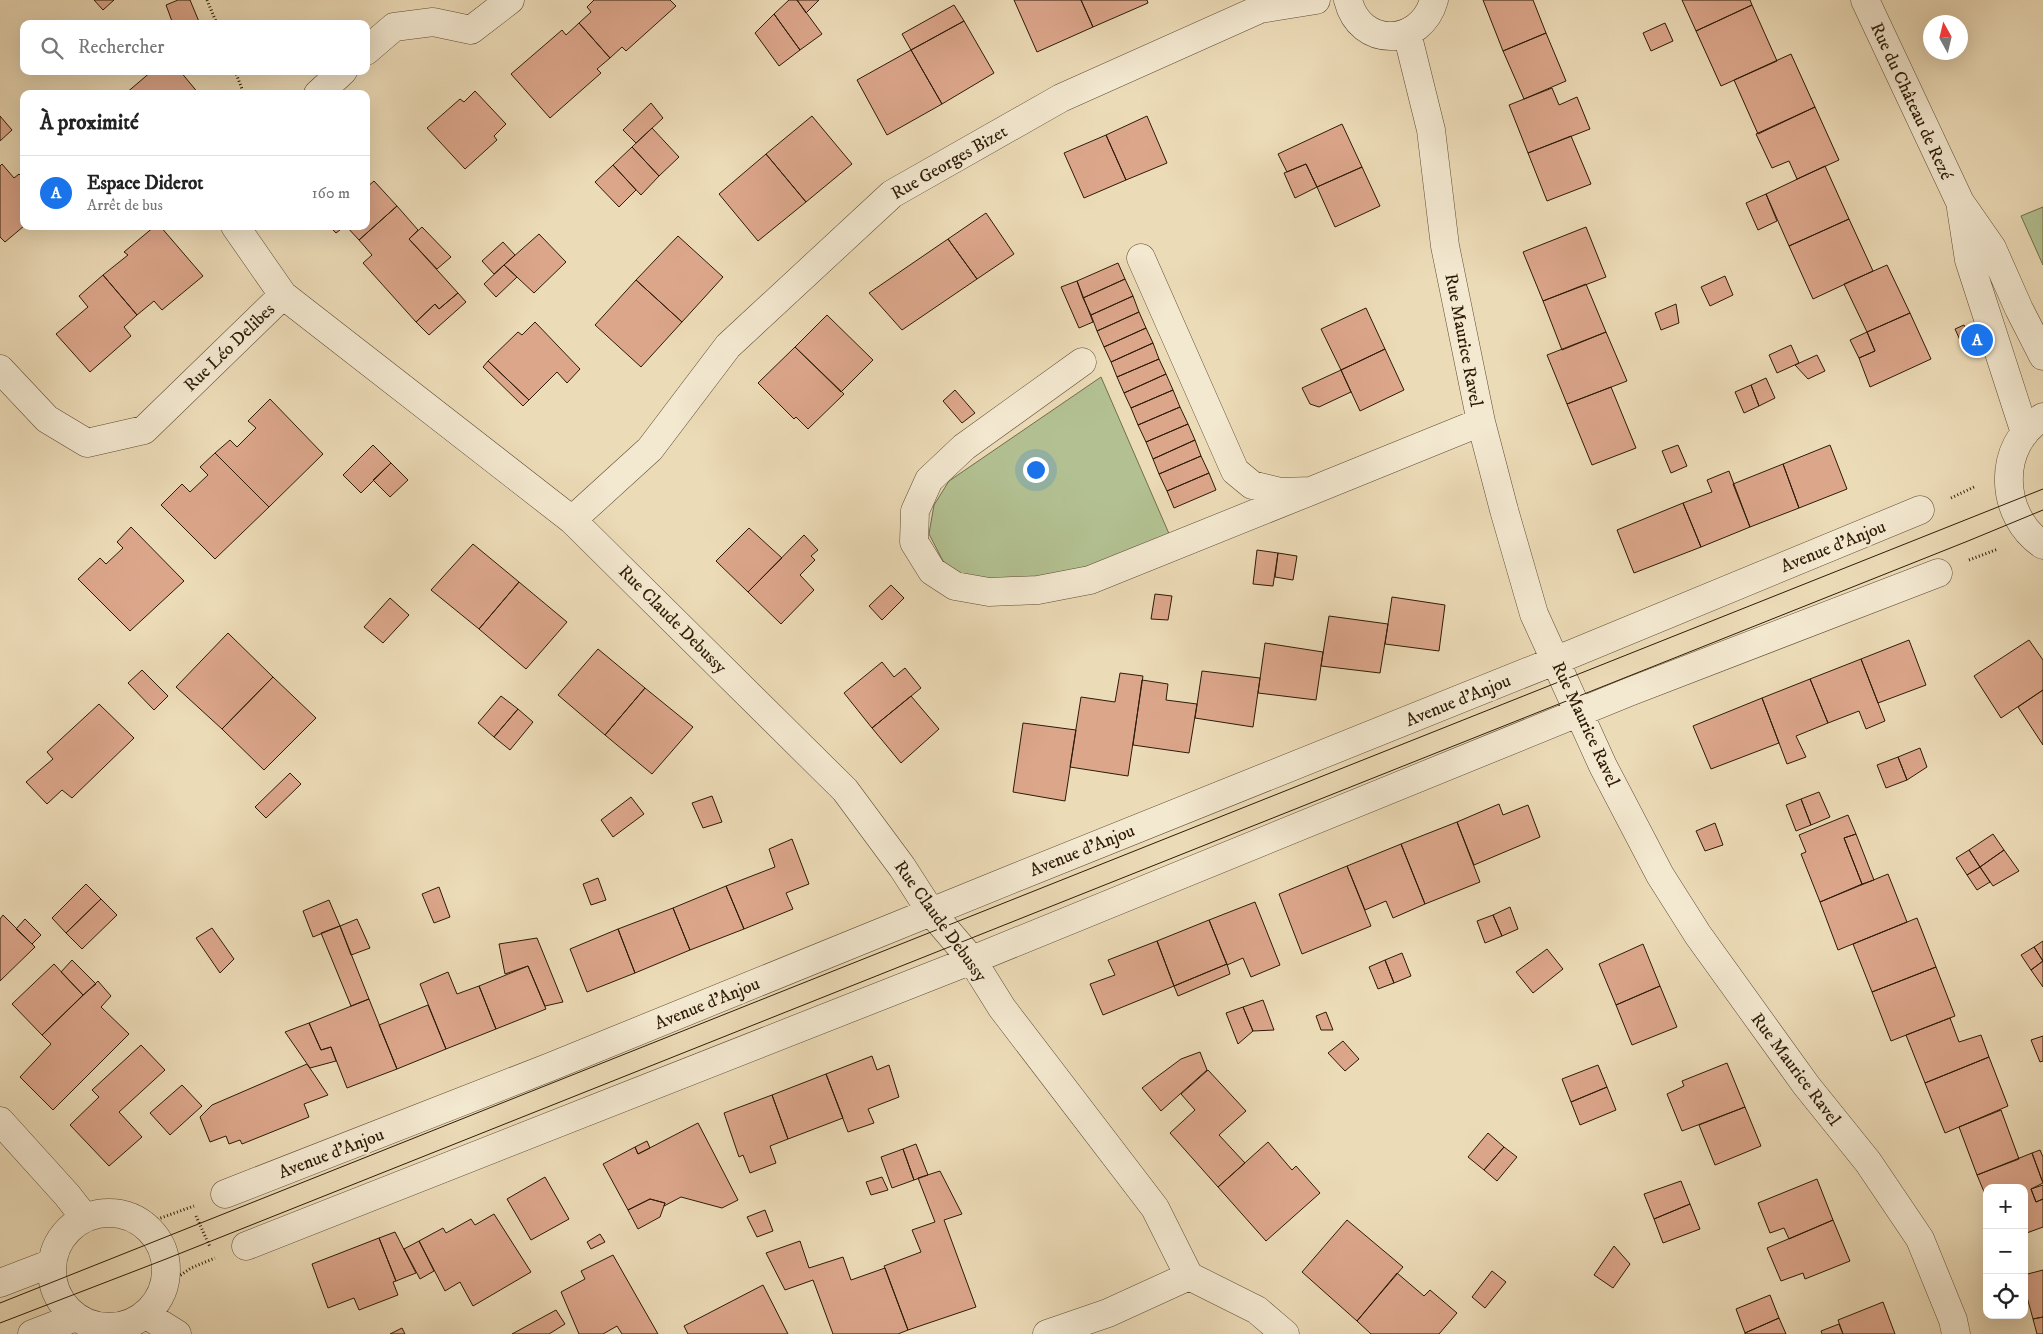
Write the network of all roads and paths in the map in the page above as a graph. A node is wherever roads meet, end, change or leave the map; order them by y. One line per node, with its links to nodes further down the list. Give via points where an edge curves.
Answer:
1 (207, 0): 7 (path)
2 (510, 0): 9 (street, via 472,30 433,22 394,27)
3 (1316, 0): 26 (street, Rue Georges Bizet, via 1260,9 1060,98 892,194 728,346 650,449)
4 (1348, 0): 8 (street, via 1357,20 1368,30 1380,35)
5 (1434, 0): 8 (street, via 1431,12)
6 (1865, 0): 14 (street, Rue du Château de Rezé)
7 (215, 20)
8 (1407, 33): 21 (street, Rue Maurice Ravel, via 1431,130 1445,246)
9 (370, 48)
10 (237, 75): 12 (path)
11 (339, 75): 13 (street)
12 (242, 90)
13 (322, 90)
14 (1960, 202): 18 (street, Rue du Château de Rezé, via 1992,248); 22 (street, Rue du Château de Rezé, via 1969,260)
15 (238, 230): 17 (street)
16 (1142, 258): 24 (street, via 1235,471 1252,485 1281,492)
17 (283, 294): 20 (street, Rue Léo Delibes, via 144,430 87,443 47,419); 26 (street, Rue Léo Delibes)
18 (2043, 356)
19 (1082, 362): 24 (street, via 964,447 928,480 915,511 914,542 932,571 955,586 989,592 1038,590 1090,580)
20 (0, 369)
21 (1481, 422): 24 (street); 29 (street, Rue Maurice Ravel, via 1534,614)
22 (2034, 425): 23 (street, via 2017,446)
23 (2011, 460): 25 (path, via 1989,480); 27 (street, via 2011,502 2019,520)
24 (1311, 491)
25 (1920, 510): 29 (street, Avenue d'Anjou)
26 (572, 520): 31 (street, Rue Claude Debussy, via 845,790)
27 (2040, 543): 28 (path, via 1996,550)
28 (1938, 573): 30 (street)
29 (1556, 660): 30 (street, Rue Maurice Ravel); 31 (street, Avenue d'Anjou)
30 (1579, 712): 32 (street); 50 (street, Rue Maurice Ravel, via 1603,766 1660,875 1698,935 1806,1085 1868,1162 1920,1239)
31 (931, 912): 32 (street, Rue Claude Debussy); 34 (street, Avenue d'Anjou, via 550,1067)
32 (972, 960): 38 (street); 41 (street, Rue Claude Debussy, via 1002,1008 1155,1208)
33 (0, 1121): 36 (street)
34 (225, 1194): 35 (path)
35 (192, 1206): 37 (path); 39 (path)
36 (86, 1218): 37 (street, via 112,1212 133,1217); 40 (street, via 62,1237)
37 (144, 1224): 43 (street, via 163,1249 167,1270)
38 (246, 1246): 39 (path)
39 (215, 1258): 43 (path, via 191,1268)
40 (52, 1263): 42 (street); 45 (street, via 56,1292)
41 (1189, 1276): 48 (street, via 1108,1313); 49 (street, via 1257,1310)
42 (0, 1282)
43 (165, 1285): 44 (street)
44 (146, 1314): 45 (street, via 134,1322 112,1327); 47 (street)
45 (76, 1317): 46 (street)
46 (32, 1334)
47 (177, 1334)
48 (1047, 1334)
49 (1285, 1334)
50 (1956, 1334)

